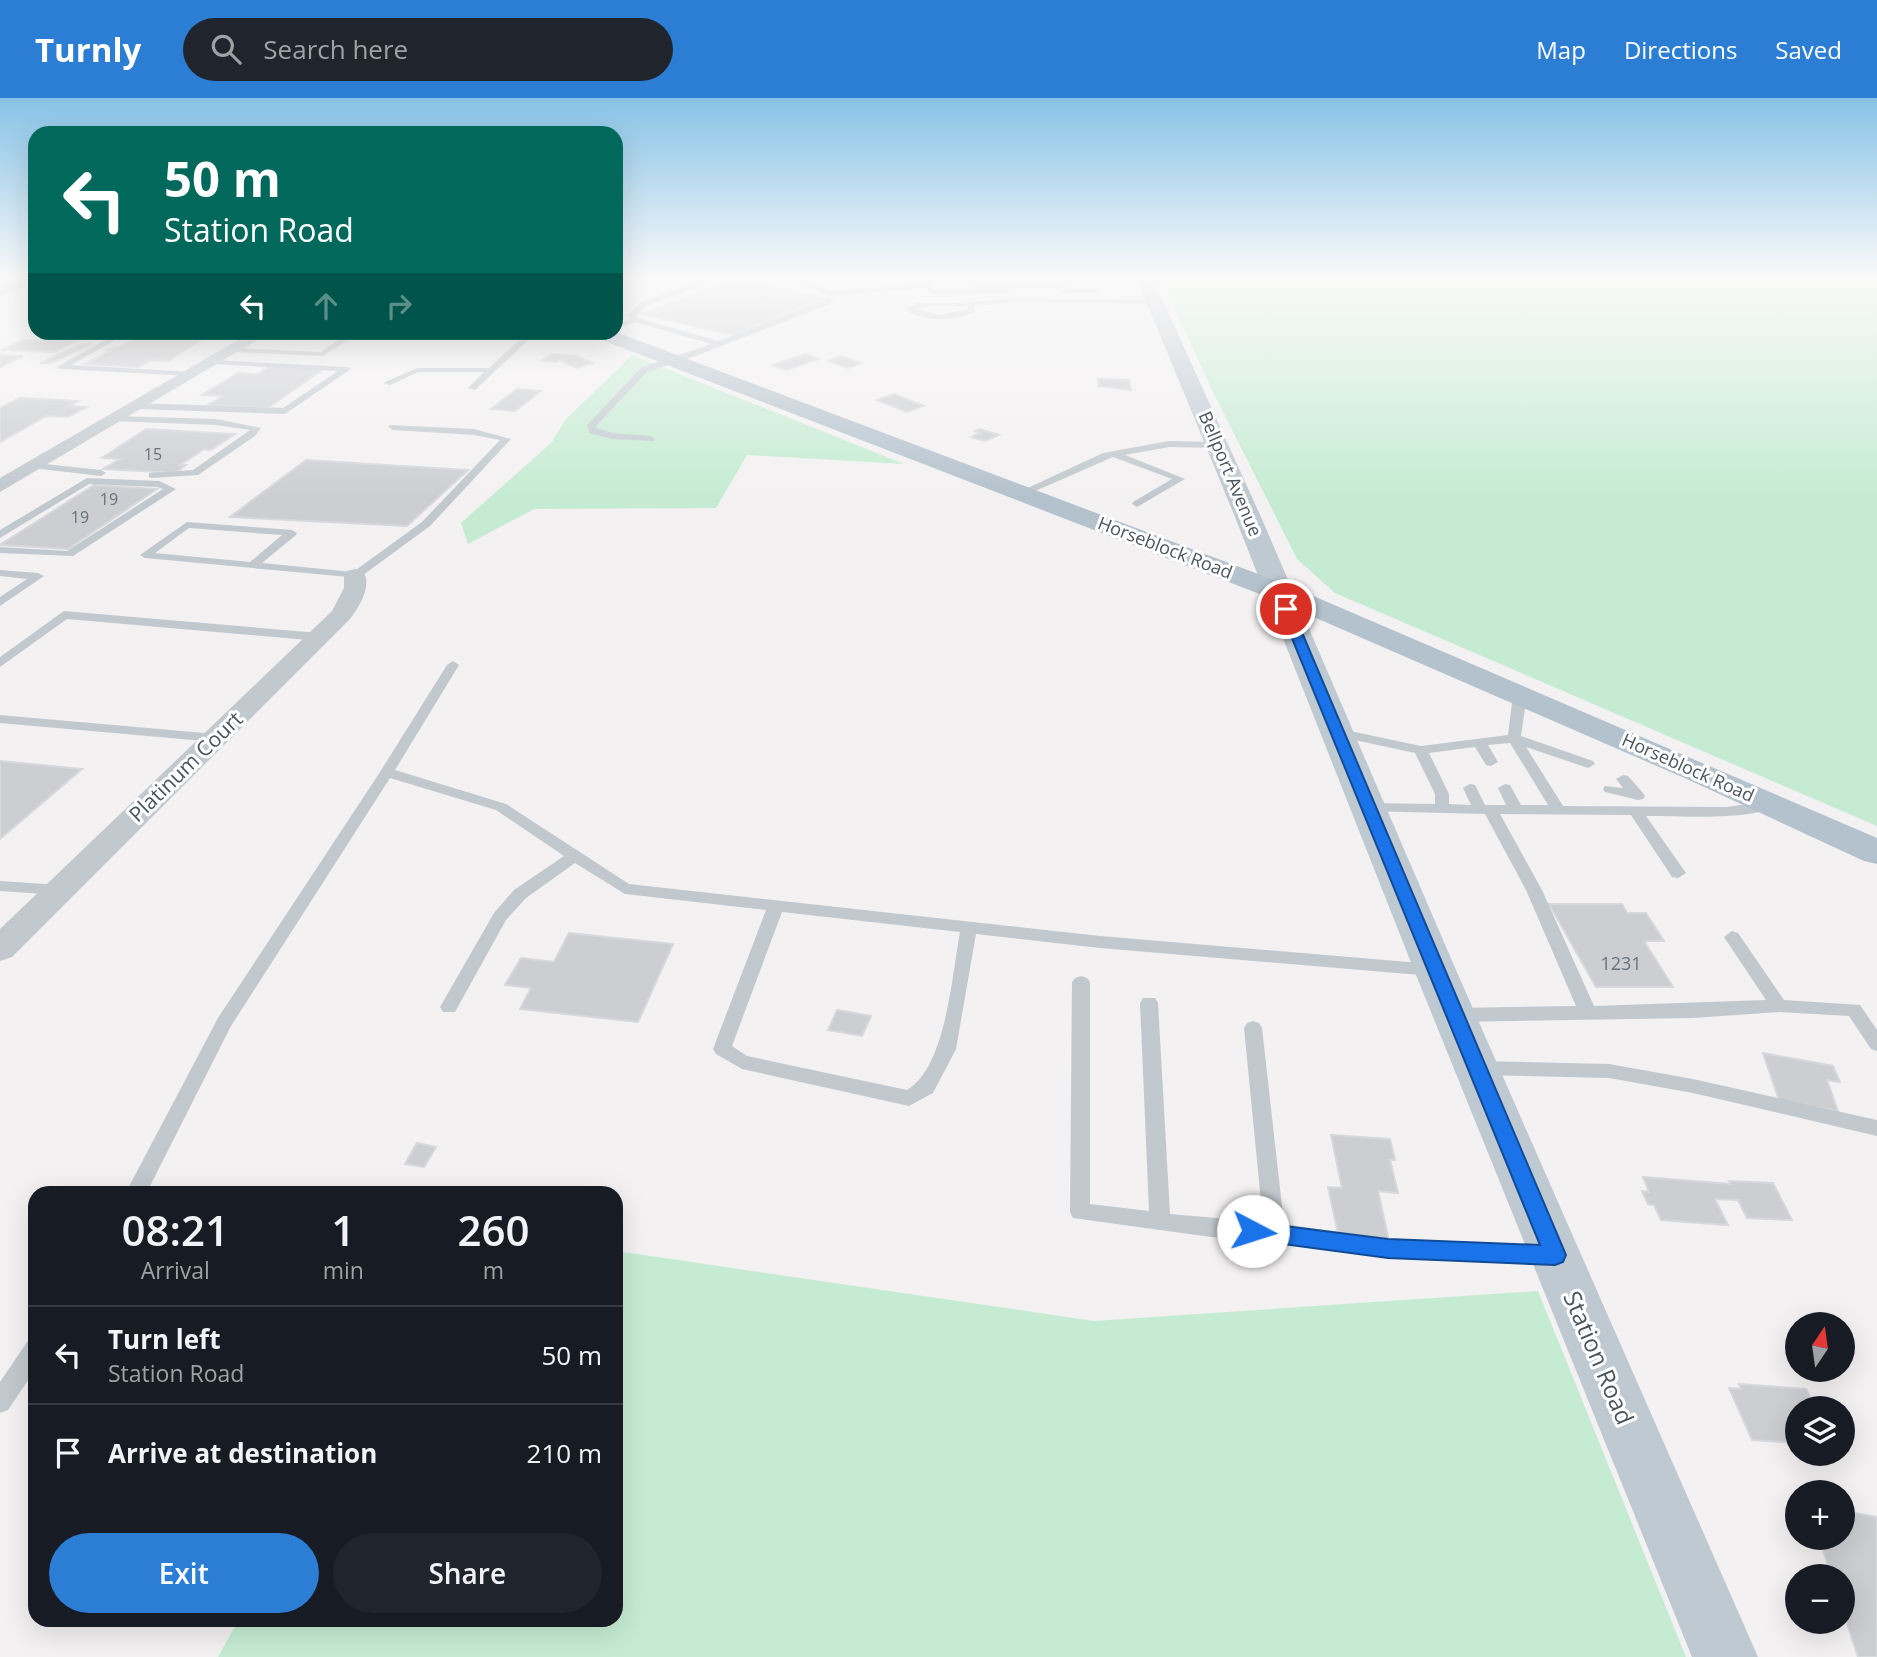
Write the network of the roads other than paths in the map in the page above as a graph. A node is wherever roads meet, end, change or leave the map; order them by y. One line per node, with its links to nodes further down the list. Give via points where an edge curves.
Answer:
1 (89, 352): 12 (lane, via 61,367)
2 (231, 352): 10 (street)
3 (273, 352): 4 (lane)
4 (326, 352)
5 (512, 352): 11 (lane)
6 (650, 352): 9 (main road, Horseblock Road)
7 (695, 352): 9 (lane)
8 (1175, 352): 19 (main road, Bellport Avenue)
9 (671, 360): 18 (lane, via 644,370 590,427 600,435); 23 (main road, Horseblock Road)
10 (214, 362): 12 (street); 15 (lane, via 347,369 285,411)
11 (492, 370): 13 (lane, via 417,370); 14 (lane)
12 (193, 374): 15 (street)
13 (387, 383)
14 (472, 388)
15 (136, 406): 16 (street)
16 (116, 419): 21 (street); 21 (lane, via 256,428 208,464 185,475)
17 (393, 427): 29 (lane, via 474,432 506,439 426,524)
18 (650, 439)
19 (1218, 445): 20 (lane, via 1169,444); 30 (main road, Bellport Avenue)
20 (1115, 454): 23 (lane); 24 (lane, via 1180,479)
21 (35, 466): 22 (street)
22 (0, 486)
23 (1022, 493): 30 (main road, Horseblock Road)
24 (1137, 504)
25 (0, 535): 26 (lane, via 87,481 159,484 171,489 73,552)
26 (0, 550)
27 (253, 565): 27 (lane, via 186,559 145,555 187,526 292,533); 29 (lane)
28 (0, 573): 31 (lane, via 38,576)
29 (355, 576): 32 (street, Platinum Court, via 349,602)
30 (1279, 592): 35 (main road, Horseblock Road); 37 (main road, Station Road)
31 (0, 602)
32 (319, 636): 33 (lane, via 64,615); 38 (street, Platinum Court)
33 (0, 663)
34 (453, 665): 46 (lane)
35 (1520, 695): 39 (lane); 52 (main road, Horseblock Road)
36 (0, 719): 38 (lane)
37 (1336, 732): 42 (lane); 53 (main road, Station Road)
38 (216, 738): 62 (street, Platinum Court)
39 (1514, 738): 40 (lane); 45 (lane); 57 (lane)
40 (1480, 743): 41 (lane); 44 (lane)
41 (1450, 747): 42 (lane); 43 (lane)
42 (1421, 750): 54 (lane, via 1442,794)
43 (1457, 762)
44 (1491, 762)
45 (1583, 769)
46 (387, 772): 59 (lane, via 501,807); 78 (lane, via 223,1023)
47 (1623, 779): 51 (lane)
48 (1470, 788): 55 (lane)
49 (1505, 788): 56 (lane)
50 (1611, 789): 51 (lane)
51 (1636, 803): 52 (lane, via 1653,811 1727,812); 57 (lane); 60 (lane)
52 (1771, 804): 58 (main road, Horseblock Road)
53 (1368, 808): 54 (lane); 67 (main road, Station Road)
54 (1442, 809): 55 (lane)
55 (1485, 809): 56 (lane); 72 (lane, via 1534,890)
56 (1516, 809): 57 (lane)
57 (1558, 810)
58 (1877, 852)
59 (575, 856): 63 (lane, via 625,889); 71 (lane, via 520,894 500,917)
60 (1678, 873)
61 (0, 886): 62 (lane)
62 (60, 890): 66 (street, Platinum Court)
63 (776, 906): 64 (lane); 64 (lane, via 722,1049 742,1062 909,1098 926,1088 947,1049)
64 (969, 927): 67 (lane)
65 (1732, 937): 70 (lane)
66 (0, 949)
67 (1435, 970): 73 (main road, Station Road)
68 (1081, 982): 79 (lane, via 1080,1212)
69 (1149, 1003): 79 (lane)
70 (1779, 1006): 72 (lane); 75 (lane, via 1854,1010)
71 (449, 1007)
72 (1588, 1013): 73 (lane)
73 (1454, 1015): 76 (main road, Station Road)
74 (1253, 1028): 80 (lane)
75 (1877, 1044)
76 (1476, 1068): 77 (lane, via 1609,1071); 81 (main road, Station Road)
77 (1877, 1128)
78 (139, 1186)
79 (1160, 1222): 80 (lane)
80 (1275, 1233): 81 (lane, via 1388,1248)
81 (1555, 1255): 84 (main road, Station Road)
82 (28, 1360): 83 (lane)
83 (0, 1402)
84 (1725, 1657)

